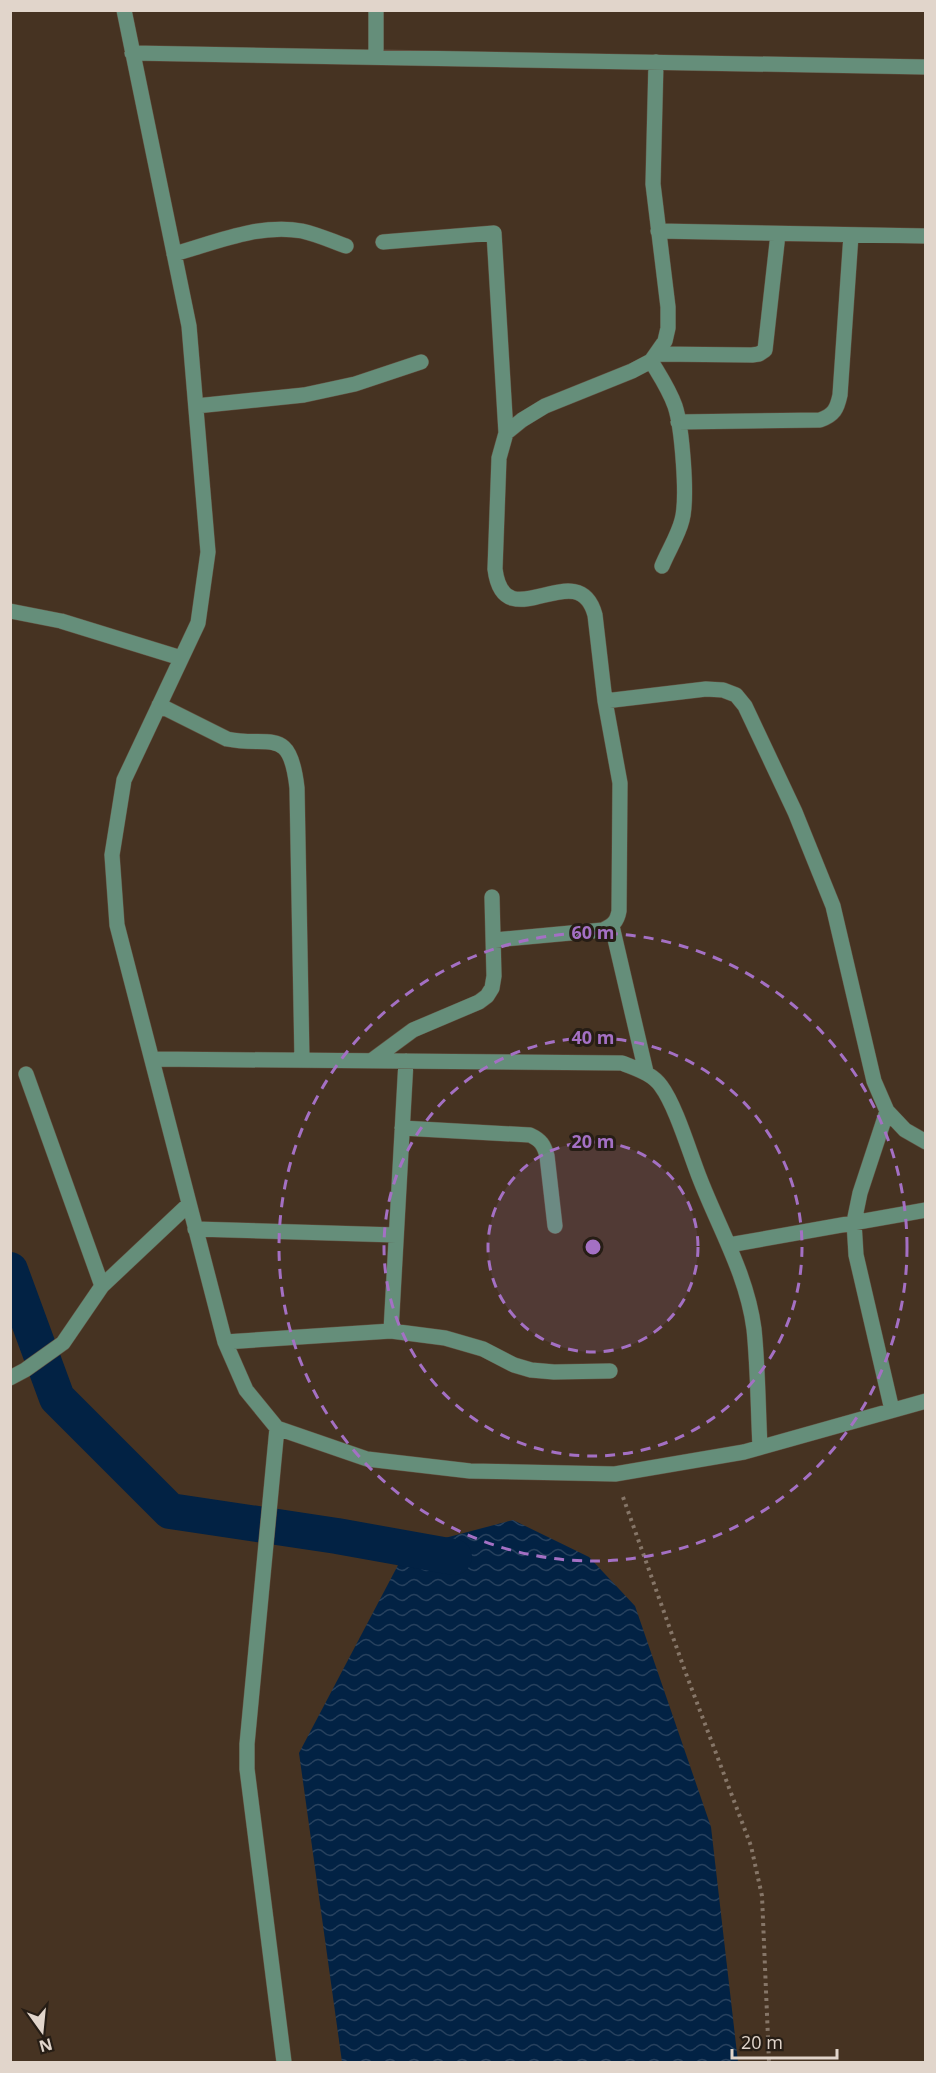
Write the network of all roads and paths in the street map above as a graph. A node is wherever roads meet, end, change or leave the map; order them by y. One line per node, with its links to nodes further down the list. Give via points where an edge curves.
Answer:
1 (124, 10): 3 (street)
2 (376, 10): 4 (street)
3 (132, 53): 4 (street); 13 (street)
4 (376, 57): 5 (street)
5 (656, 62): 6 (street); 7 (street, via 652,184)
6 (926, 67)
7 (658, 231): 8 (street); 14 (street, via 668,328)
8 (778, 234): 9 (street); 14 (street, via 765,350 752,355)
9 (851, 235): 10 (street); 17 (street, via 840,395 831,416 820,420)
10 (926, 236)
11 (383, 242): 18 (street, via 494,233)
12 (346, 246): 13 (street, via 302,231 276,230 244,234)
13 (174, 254): 16 (street, via 189,326)
14 (653, 358): 17 (street, via 669,390); 18 (street, via 632,371 545,406)
15 (421, 362): 16 (street, via 355,384 304,395)
16 (196, 406): 21 (street, via 208,552 198,623)
17 (678, 422): 19 (street, via 685,504)
18 (506, 433): 22 (street, via 499,458 496,581 501,592 510,598 573,591 587,596 595,615)
19 (662, 566)
20 (10, 611): 21 (street, via 61,621)
21 (181, 658): 23 (street)
22 (605, 701): 25 (street, via 620,783 620,911); 33 (street, via 706,689 736,695 745,706 795,812 833,906 862,1036)
23 (159, 705): 27 (street, via 124,780 112,855 117,925); 28 (street, via 227,739 275,742 291,759 297,788)
24 (492, 897): 26 (street)
25 (612, 926): 26 (street); 31 (street)
26 (495, 940): 29 (street, via 494,976 487,996 413,1030)
27 (152, 1059): 28 (street); 36 (street)
28 (302, 1060): 29 (street)
29 (371, 1061): 30 (street)
30 (406, 1061): 31 (street, via 622,1063); 34 (street)
31 (646, 1072): 42 (street, via 661,1085 670,1103)
32 (26, 1074): 43 (street)
33 (887, 1111): 35 (street, via 905,1130); 38 (street)
34 (402, 1128): 39 (street, via 530,1135 540,1139 548,1156); 41 (street)
35 (926, 1142)
36 (189, 1204): 40 (street); 43 (street)
37 (926, 1210): 38 (street)
38 (854, 1222): 42 (street); 49 (street, via 856,1255)
39 (555, 1226)
40 (195, 1229): 41 (street); 45 (street)
41 (396, 1235): 44 (street)
42 (729, 1245): 51 (street, via 754,1327)
43 (102, 1286): 47 (street, via 63,1343)
44 (391, 1331): 45 (street); 46 (street, via 445,1338 531,1370)
45 (225, 1342): 50 (street, via 246,1390)
46 (610, 1371)
47 (10, 1378)
48 (926, 1401): 49 (street)
49 (892, 1410): 51 (street)
50 (277, 1428): 52 (street, via 367,1459 470,1471); 53 (street, via 247,1769)
51 (760, 1447): 52 (street)
52 (615, 1474): 54 (path, via 751,1846 762,1896)
53 (284, 2062)
54 (769, 2062)

